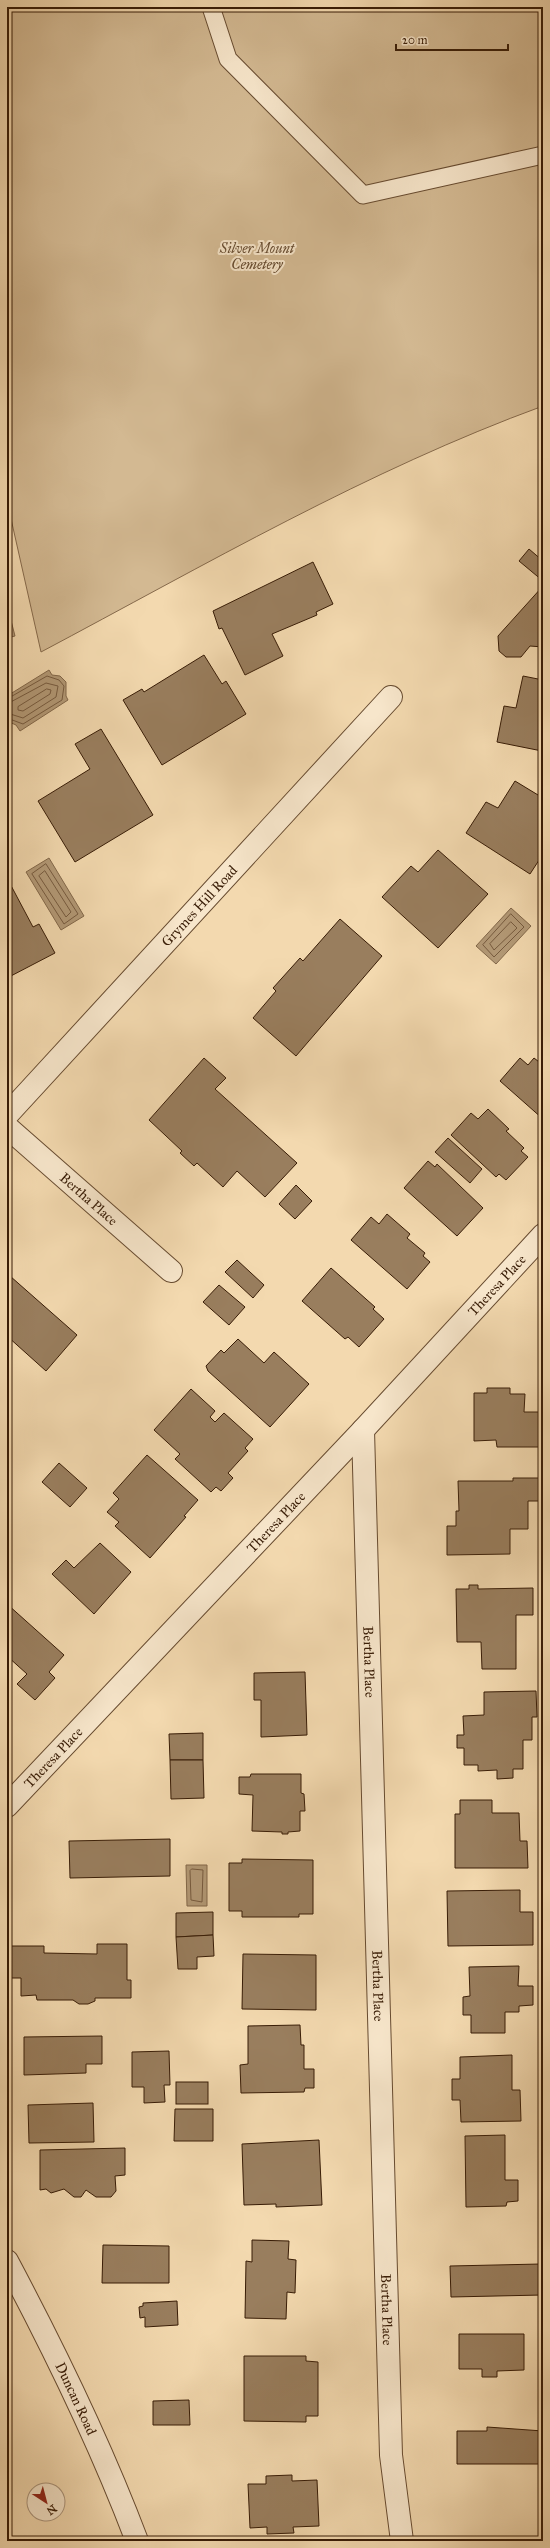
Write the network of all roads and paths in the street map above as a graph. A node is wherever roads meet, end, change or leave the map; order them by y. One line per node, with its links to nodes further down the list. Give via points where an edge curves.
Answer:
1 (211, 7): 2 (lane, via 228,59 363,195)
2 (543, 155)
3 (392, 697): 4 (street, Grymes Hill Road)
4 (7, 1115)
5 (7, 1127): 7 (street, Bertha Place)
6 (543, 1235): 8 (street, Theresa Place)
7 (171, 1271)
8 (363, 1430): 9 (street, Theresa Place); 12 (street, Bertha Place, via 391,2447)
9 (7, 1806)
10 (7, 2261): 11 (street, Duncan Road, via 66,2373)
11 (137, 2541)
12 (402, 2541)

